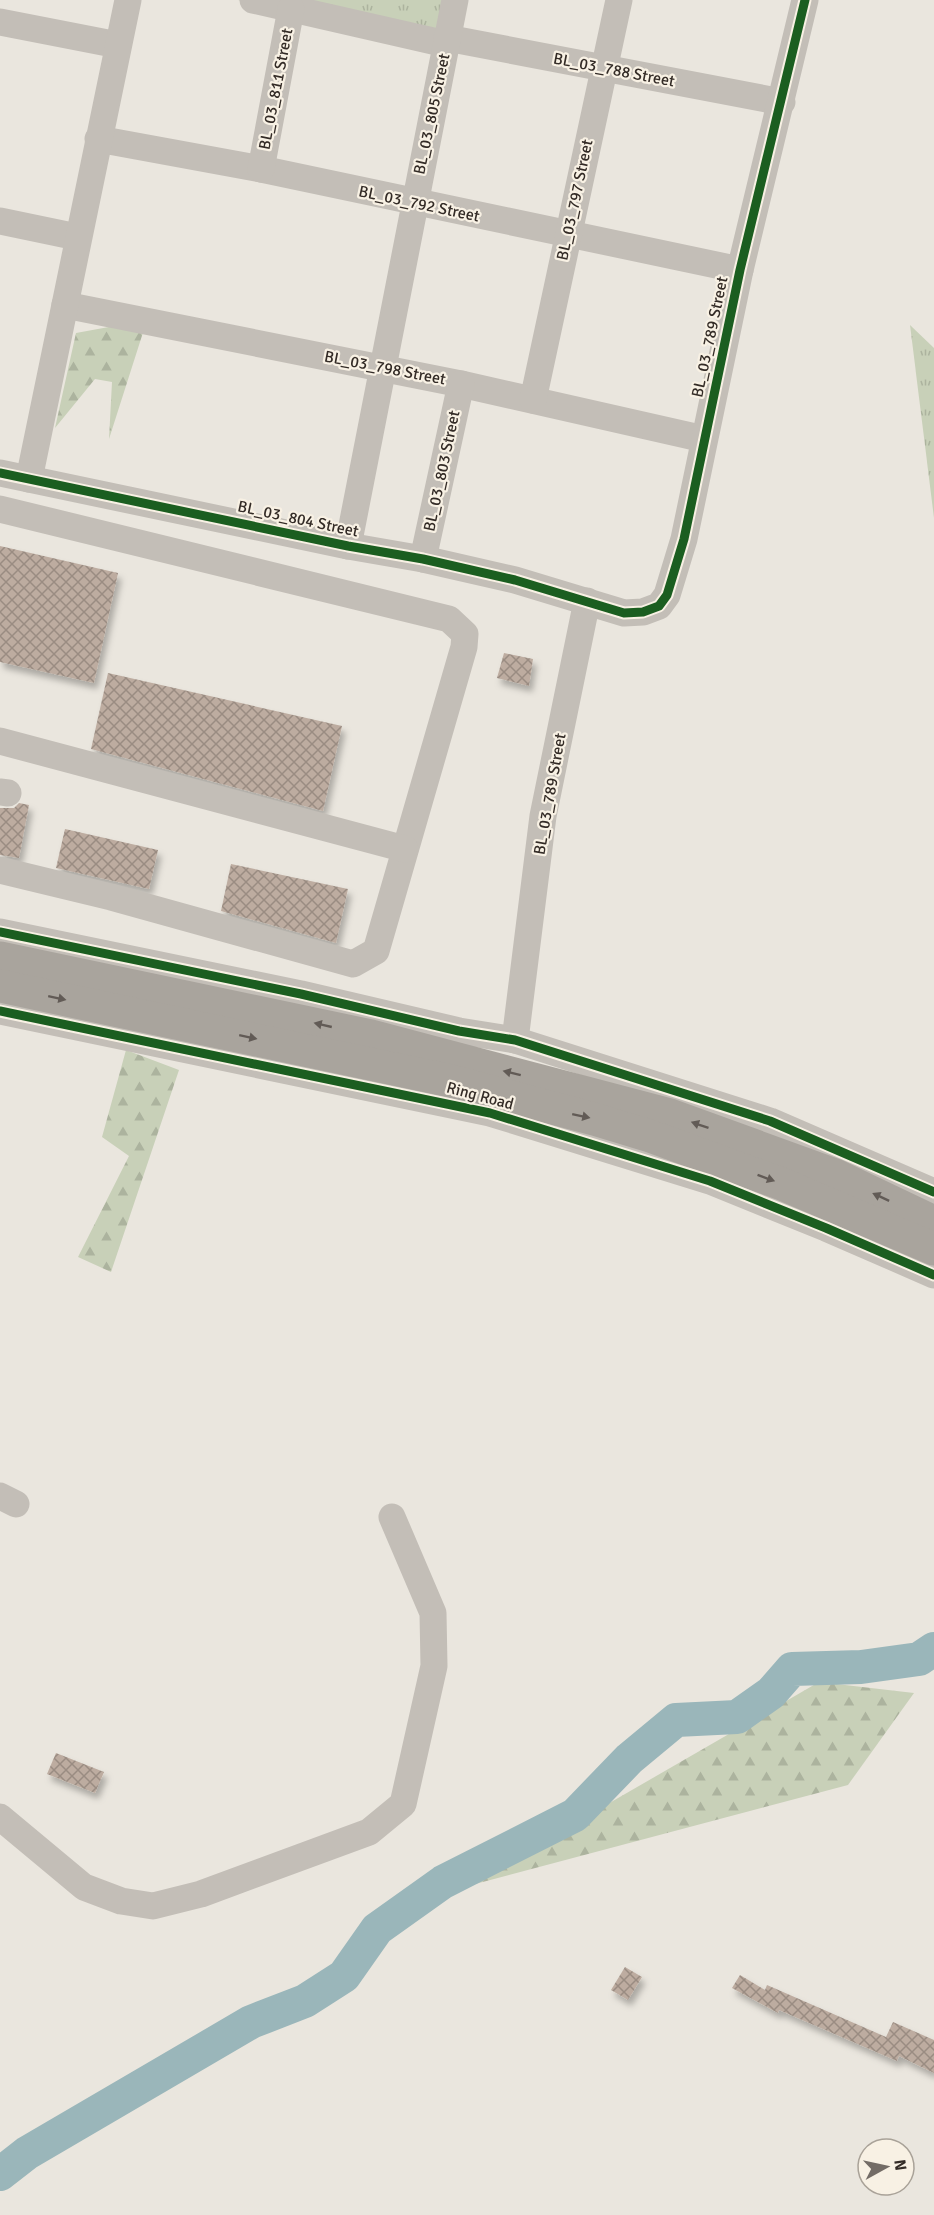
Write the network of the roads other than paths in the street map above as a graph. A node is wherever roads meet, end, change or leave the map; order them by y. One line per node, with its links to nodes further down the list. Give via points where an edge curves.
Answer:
1 (128, 0): 9 (street)
2 (253, 0): 6 (street, BL_03_788 Street)
3 (455, 0): 8 (street, BL_03_805 Street)
4 (620, 0): 10 (street, BL_03_797 Street)
5 (805, 0): 11 (street, BL_03_789 Street)
6 (291, 9): 8 (street, BL_03_788 Street); 13 (street, BL_03_811 Street)
7 (0, 22): 9 (street)
8 (447, 41): 10 (street, BL_03_788 Street); 14 (street, BL_03_805 Street)
9 (118, 45): 12 (street)
10 (604, 69): 11 (street, BL_03_788 Street); 16 (street, BL_03_797 Street)
11 (782, 102): 18 (street, BL_03_789 Street)
12 (98, 139): 13 (street, BL_03_792 Street); 17 (street)
13 (261, 169): 14 (street, BL_03_792 Street)
14 (414, 203): 16 (street, BL_03_792 Street); 20 (street, BL_03_805 Street)
15 (0, 221): 17 (street)
16 (567, 235): 18 (street, BL_03_792 Street); 22 (street, BL_03_797 Street)
17 (78, 237): 19 (street)
18 (740, 270): 23 (street, BL_03_789 Street)
19 (65, 304): 20 (street, BL_03_798 Street); 25 (street)
20 (381, 367): 21 (street, BL_03_798 Street); 27 (street, BL_03_805 Street)
21 (461, 384): 22 (street, BL_03_798 Street); 28 (street, BL_03_803 Street)
22 (533, 400): 23 (street, BL_03_798 Street)
23 (704, 439): 29 (street, BL_03_789 Street, via 684,539 667,595 659,606 643,612 624,613)
24 (0, 473): 25 (street, BL_03_804 Street)
25 (29, 479): 27 (street, BL_03_804 Street)
26 (0, 509): 31 (street, via 437,616 459,626 465,634 464,647)
27 (348, 546): 28 (street, BL_03_804 Street)
28 (423, 559): 29 (street, BL_03_804 Street)
29 (587, 601): 37 (street, BL_03_789 Street, via 543,816)
30 (0, 741): 31 (street)
31 (405, 849): 32 (street, via 376,951 353,964)
32 (0, 870)
33 (0, 932): 37 (street)
34 (0, 958): 39 (highway, Ring Road, one-way to 34, via 835,1174 670,1115 371,1036)
35 (0, 986): 40 (highway, Ring Road, one-way to 40, via 431,1077 594,1119 782,1184)
36 (0, 1011): 41 (street, Ring Road, via 490,1113 710,1182)
37 (515, 1040): 38 (street, via 770,1121)
38 (934, 1192)
39 (934, 1222)
40 (934, 1249)
41 (934, 1275)
42 (392, 1517): 43 (street, via 434,1613 434,1666 403,1804 369,1832 201,1894 153,1906 121,1901 84,1887)
43 (0, 1817)

